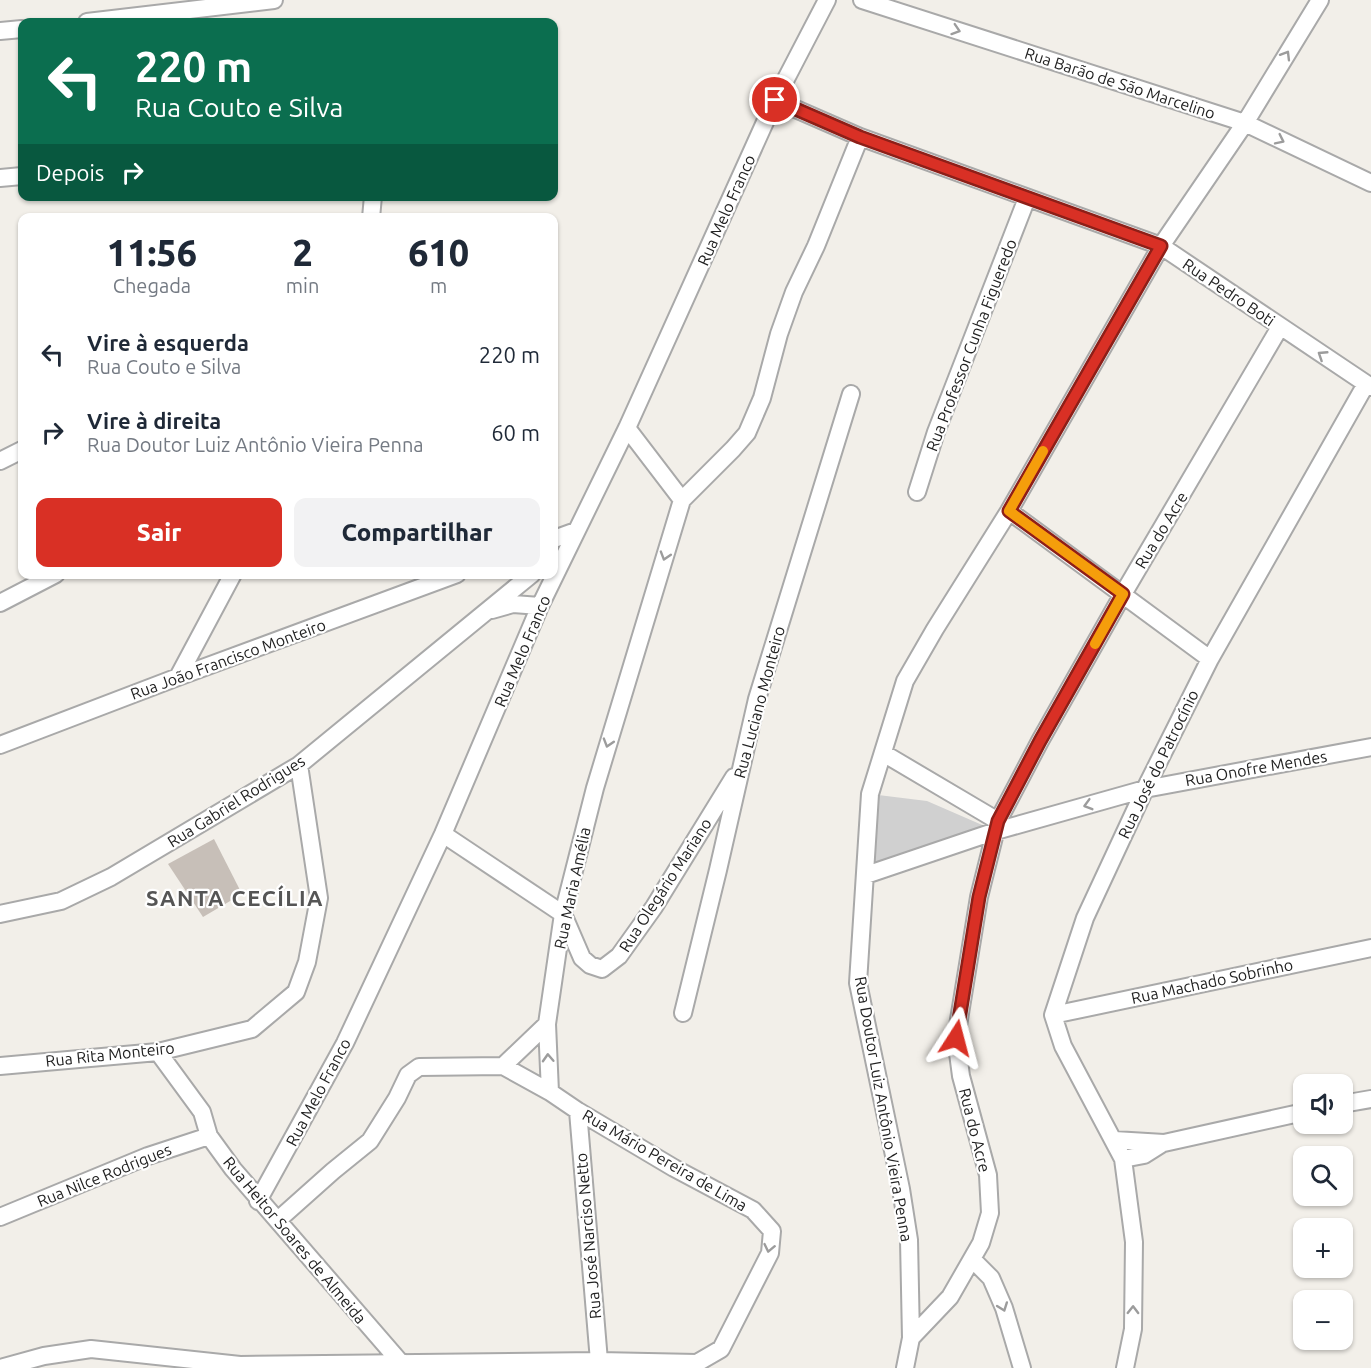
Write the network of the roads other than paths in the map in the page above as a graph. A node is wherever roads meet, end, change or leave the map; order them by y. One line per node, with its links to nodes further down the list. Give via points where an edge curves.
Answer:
1 (274, 0): 6 (street)
2 (827, 0): 10 (street, Rua Melo Franco)
3 (862, 0): 5 (street, Rua Barão de São Marcelino)
4 (1320, 0): 11 (street, Rua Doutor Luiz Antônio Vieira Penna, one-way to 4)
5 (895, 6): 11 (street, Rua Barão de São Marcelino, one-way to 11)
6 (214, 15): 7 (street)
7 (160, 18)
8 (18, 29): 9 (street)
9 (0, 31)
10 (775, 100): 12 (street, Rua Pedro Boti); 21 (street, Rua Melo Franco)
11 (1245, 123): 15 (street, Rua Barão de São Marcelino, one-way to 15); 17 (street, Rua Doutor Luiz Antônio Vieira Penna)
12 (860, 137): 16 (street, Rua Pedro Boti); 25 (street, via 794,292 778,334 762,398 747,433)
13 (18, 176): 14 (street)
14 (0, 178)
15 (1371, 183)
16 (1027, 198): 17 (street, Rua Pedro Boti); 24 (street, Rua Professor Cunha Figueredo, via 936,432)
17 (1161, 246): 18 (street, Rua Pedro Boti); 26 (street, Rua Doutor Luiz Antônio Vieira Penna)
18 (1280, 327): 19 (street, Rua Pedro Boti, one-way to 18); 34 (street, Rua do Acre)
19 (1368, 385): 38 (street, Rua José do Patrocínio)
20 (851, 394): 44 (street, Rua Luciano Monteiro, via 757,699)
21 (627, 428): 25 (street); 27 (street, Rua Melo Franco)
22 (18, 452): 23 (street)
23 (0, 460)
24 (917, 492)
25 (682, 500): 49 (street, Rua Maria Amélia, one-way to 49, via 595,788)
26 (1009, 511): 34 (street); 42 (street, Rua Doutor Luiz Antônio Vieira Penna, via 905,681)
27 (566, 538): 28 (street, Rua Melo Franco)
28 (558, 559)
29 (46, 579): 35 (street)
30 (230, 579): 39 (street)
31 (443, 579): 39 (street, Rua João Francisco Monteiro)
32 (526, 579): 37 (street, Rua Gabriel Rodrigues)
33 (550, 579): 36 (street, Rua Melo Franco)
34 (1123, 594): 38 (street); 46 (street, Rua do Acre)
35 (0, 603)
36 (540, 606): 37 (street, via 513,604); 47 (street, Rua Melo Franco)
37 (483, 613): 43 (street, Rua Gabriel Rodrigues)
38 (1210, 659): 45 (street, Rua José do Patrocínio)
39 (177, 677): 40 (street, Rua João Francisco Monteiro)
40 (0, 745)
41 (1371, 747): 45 (street, Rua Onofre Mendes)
42 (883, 753): 46 (street); 48 (street, Rua Doutor Luiz Antônio Vieira Penna, via 870,794)
43 (299, 765): 50 (street, Rua Gabriel Rodrigues, via 111,877 61,901); 55 (street, Rua Rita Monteiro, via 319,898 307,962 296,992 252,1029)
44 (741, 765): 49 (street, Rua Olegário Mariano, via 654,908 619,956 602,969 590,965 582,958); 52 (street, Rua Luciano Monteiro)
45 (1145, 789): 46 (street, Rua Onofre Mendes, one-way to 46); 53 (street, Rua José do Patrocínio, via 1085,918)
46 (997, 826): 48 (street, Rua Onofre Mendes); 70 (street, Rua do Acre, via 979,897 956,1038 961,1076 988,1175 990,1213)
47 (443, 834): 49 (street); 67 (street, Rua Melo Franco, via 345,1043)
48 (866, 875): 71 (street, Rua Doutor Luiz Antônio Vieira Penna, via 858,983 909,1240)
49 (563, 914): 54 (street, Rua Maria Amélia)
50 (0, 915)
51 (1371, 948): 53 (street, Rua Machado Sobrinho)
52 (683, 1013)
53 (1053, 1015): 64 (street, via 1063,1046)
54 (547, 1024): 57 (street); 58 (street, one-way to 54)
55 (158, 1052): 56 (street, Rua Rita Monteiro); 63 (street, Rua Heitor Soares de Almeida, via 202,1112)
56 (0, 1066)
57 (502, 1066): 58 (street, Rua Mário Pereira de Lima); 69 (street, via 419,1067 408,1075 370,1142)
58 (550, 1092): 61 (street, Rua Mário Pereira de Lima)
59 (1371, 1098): 60 (street)
60 (1353, 1102)
61 (578, 1111): 72 (street, Rua José Narciso Netto); 72 (street, Rua Mário Pereira de Lima, one-way to 72, via 753,1210 772,1231 770,1253 721,1349 697,1363)
62 (1293, 1114): 65 (street)
63 (209, 1136): 67 (street, Rua Heitor Soares de Almeida); 68 (street, Rua Nilce Rodrigues, via 148,1156)
64 (1114, 1140): 65 (street); 66 (street)
65 (1164, 1143): 66 (street, via 1144,1155)
66 (1123, 1159): 77 (street, one-way to 66, via 1133,1329 1134,1242)
67 (258, 1201): 69 (street, Rua Heitor Soares de Almeida)
68 (0, 1216)
69 (278, 1220): 73 (street, Rua Heitor Soares de Almeida)
70 (972, 1259): 71 (street, Rua do Acre, via 950,1297); 76 (street, one-way to 76, via 991,1278)
71 (912, 1338): 75 (street, Rua Doutor Luiz Antônio Vieira Penna)
72 (599, 1361): 73 (street, Rua Mário Pereira de Lima)
73 (401, 1363): 74 (street, Rua Mário Pereira de Lima, via 240,1365 91,1349)
74 (0, 1368)
75 (905, 1368)
76 (1022, 1368)
77 (1125, 1368)

